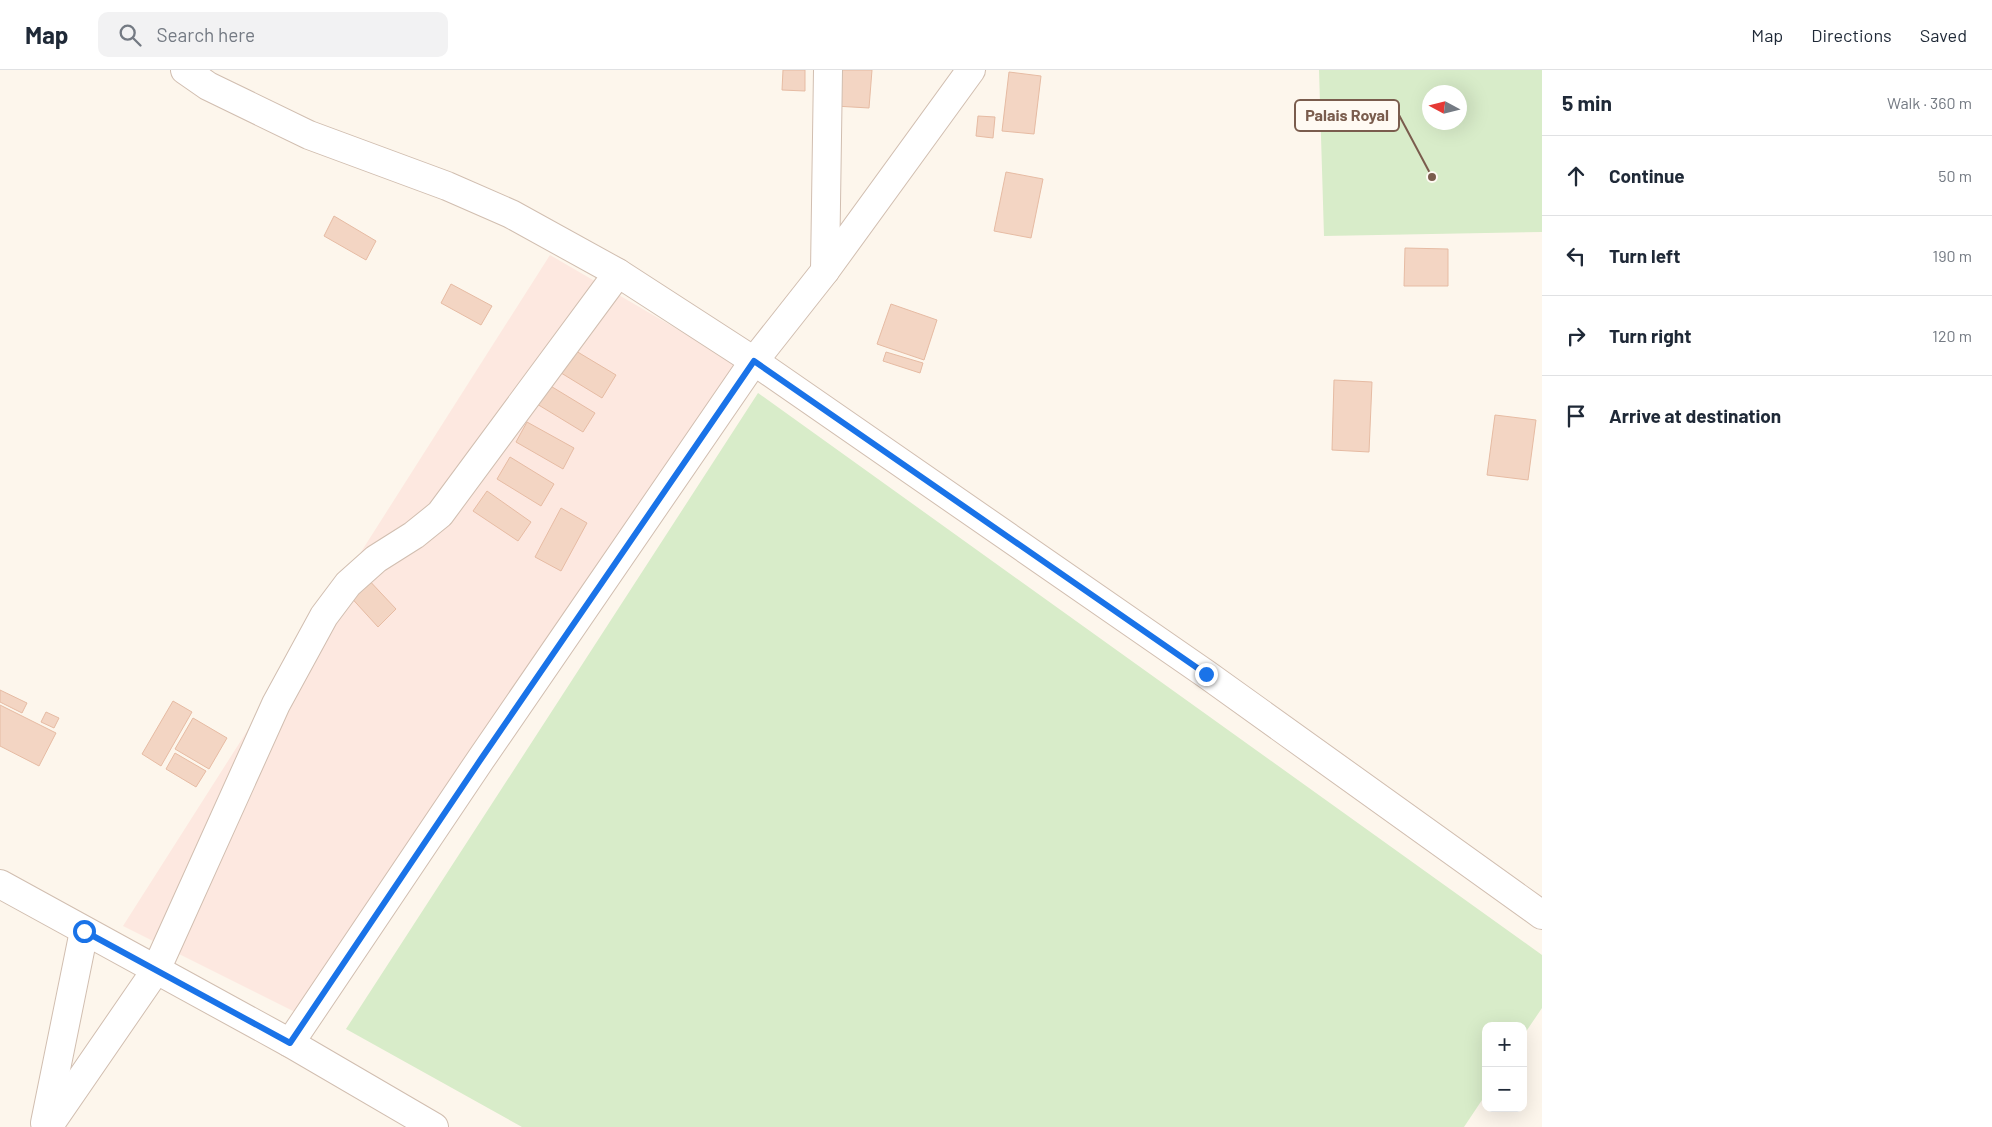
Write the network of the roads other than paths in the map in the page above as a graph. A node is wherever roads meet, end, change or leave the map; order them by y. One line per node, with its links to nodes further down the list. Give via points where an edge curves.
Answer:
1 (185, 70): 5 (street, via 208,86 309,135 447,186 511,214)
2 (828, 70): 4 (street)
3 (971, 70): 4 (street)
4 (825, 271): 6 (street)
5 (618, 273): 6 (street); 10 (street, via 440,514 376,559 348,584 324,616 276,704)
6 (754, 361): 8 (street, via 1206,674); 11 (street)
7 (0, 884): 9 (street)
8 (1542, 915)
9 (84, 931): 10 (street); 12 (street)
10 (156, 970): 11 (street); 12 (street)
11 (290, 1043): 13 (street)
12 (46, 1127)
13 (434, 1127)

